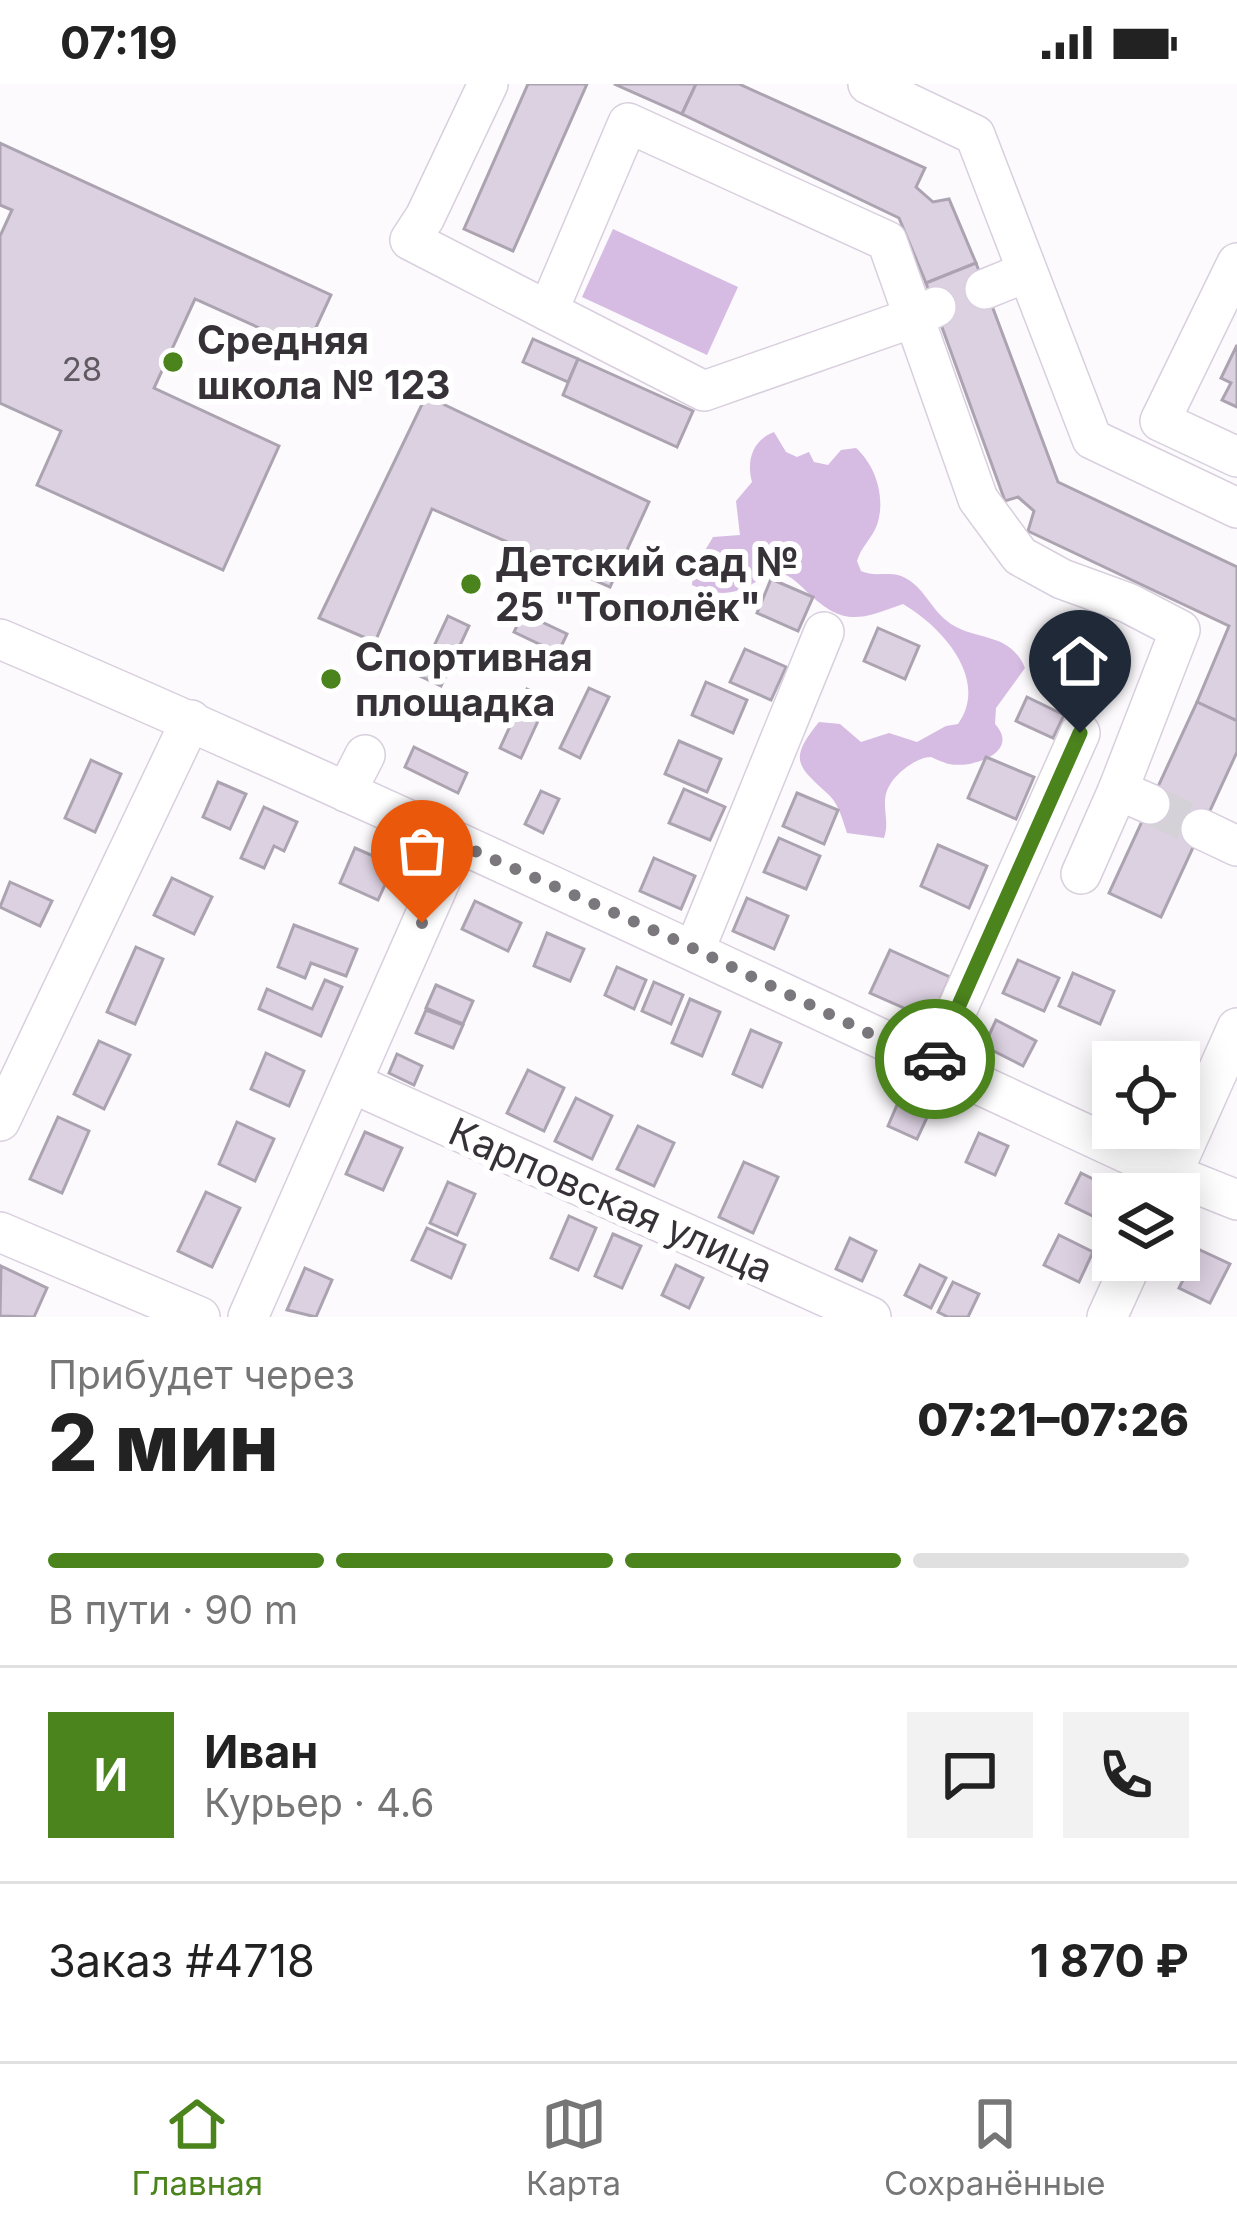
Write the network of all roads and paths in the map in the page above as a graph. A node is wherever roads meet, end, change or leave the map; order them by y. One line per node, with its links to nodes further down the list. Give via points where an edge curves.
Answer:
1 (488, 84): 6 (street, via 410,240)
2 (868, 84): 4 (street, via 975,135)
3 (1237, 263): 8 (street, via 1160,421)
4 (1027, 272): 5 (street); 9 (street, via 1092,439)
5 (985, 289)
6 (548, 310): 7 (street, via 704,392); 7 (street, via 628,123 887,241)
7 (925, 312): 17 (street, via 979,499 1020,556 1180,629 1134,797)
8 (1237, 457)
9 (1237, 508)
10 (824, 632): 18 (street)
11 (0, 639): 12 (street)
12 (191, 720): 15 (street); 22 (street)
13 (1080, 733): 20 (street)
14 (365, 755): 15 (street)
15 (346, 792): 16 (street)
16 (457, 843): 18 (street); 21 (street)
17 (1081, 874)
18 (694, 950): 20 (street)
19 (1237, 1028): 24 (street)
20 (933, 1064): 23 (street)
21 (352, 1083): 30 (street); 31 (street, Карповская улица)
22 (0, 1121)
23 (1146, 1173)
24 (1173, 1173)
25 (1200, 1191): 26 (street)
26 (1237, 1200)
27 (0, 1232): 29 (street)
28 (1123, 1281): 32 (street)
29 (200, 1317)
30 (248, 1317)
31 (871, 1317)
32 (1107, 1317)

